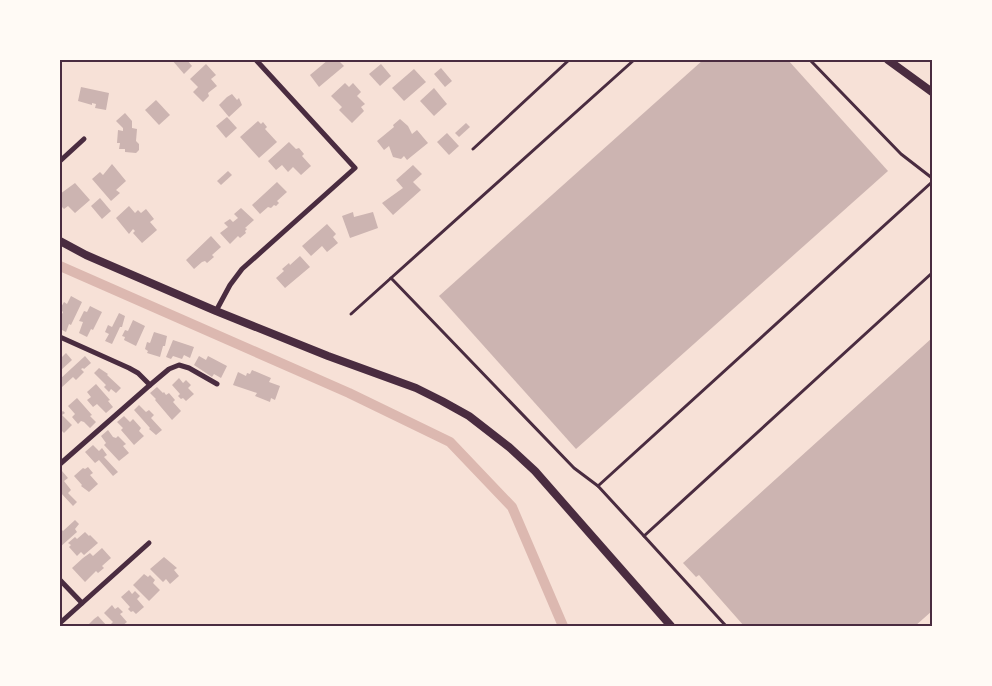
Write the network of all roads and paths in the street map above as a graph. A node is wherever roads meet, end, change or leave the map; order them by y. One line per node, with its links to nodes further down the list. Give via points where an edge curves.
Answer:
1 (256, 60): 15 (street, via 355,168 242,269)
2 (569, 60): 8 (lane)
3 (634, 60): 14 (lane)
4 (810, 60): 10 (lane, via 902,154)
5 (888, 60): 6 (street)
6 (932, 92)
7 (84, 139): 9 (street)
8 (473, 150)
9 (60, 161)
10 (932, 178)
11 (932, 182): 21 (lane)
12 (60, 241): 15 (street)
13 (932, 273): 22 (lane)
14 (391, 278): 16 (lane); 21 (lane, via 574,468)
15 (216, 311): 27 (street, via 416,388 476,421 535,472)
16 (351, 314)
17 (60, 337): 19 (street, via 129,368)
18 (217, 384): 19 (street, via 179,365 168,369)
19 (150, 386): 20 (street)
20 (60, 464)
21 (598, 486): 22 (lane)
22 (644, 536): 28 (lane)
23 (149, 544): 25 (street)
24 (60, 580): 25 (street)
25 (82, 603): 26 (street)
26 (60, 623)
27 (671, 626)
28 (726, 626)

